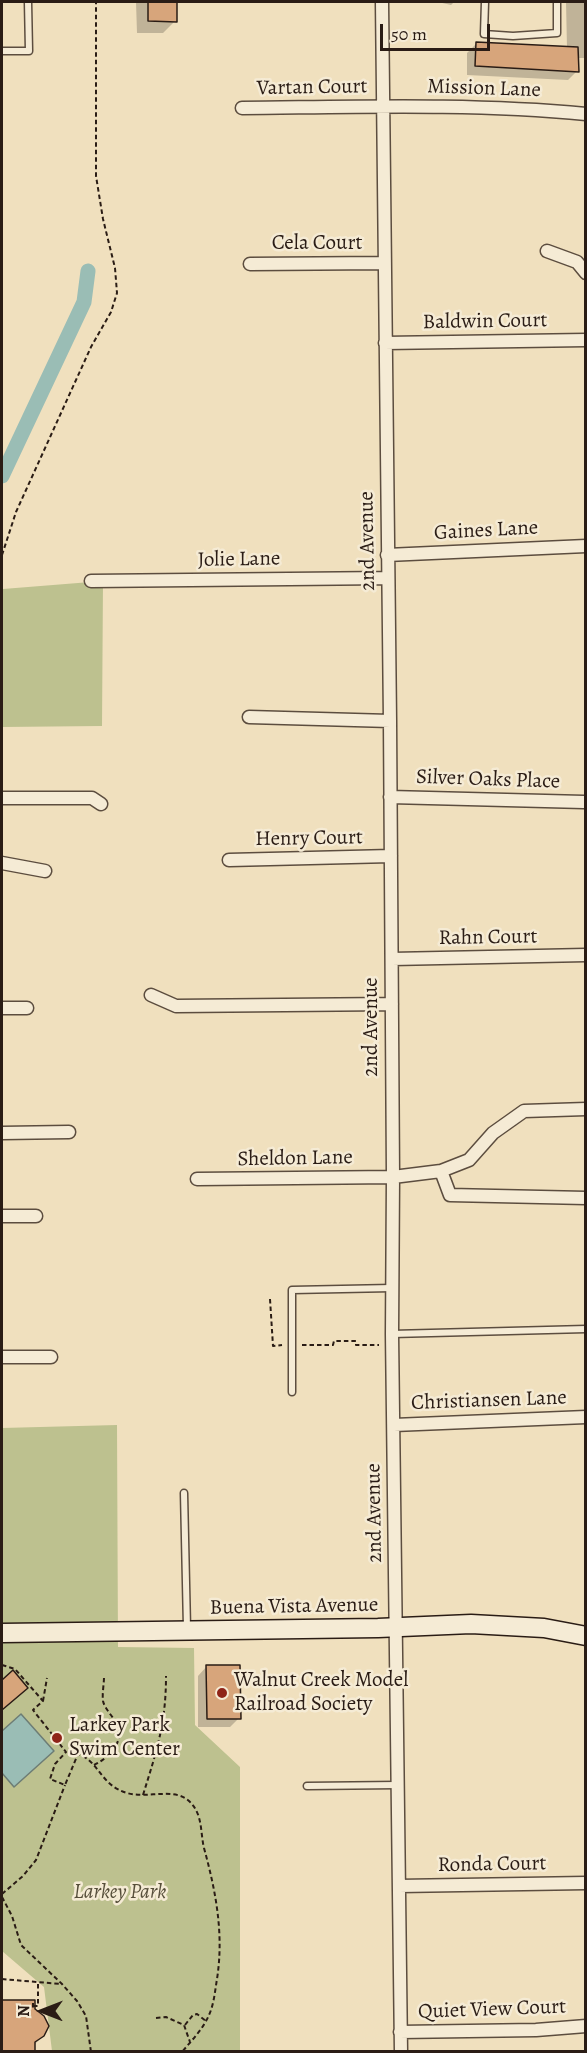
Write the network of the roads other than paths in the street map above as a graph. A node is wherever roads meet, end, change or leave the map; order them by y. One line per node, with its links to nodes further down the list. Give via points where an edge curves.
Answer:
1 (28, 2): 5 (lane, via 28,51)
2 (382, 2): 6 (street, 2nd Avenue)
3 (485, 2): 4 (lane, via 484,34 513,36 557,33)
4 (557, 2)
5 (2, 51)
6 (382, 106): 7 (street, Vartan Court); 8 (street, Mission Lane); 10 (street, 2nd Avenue)
7 (242, 108)
8 (585, 114)
9 (548, 251): 12 (street, via 577,261)
10 (384, 263): 11 (street, Cela Court); 14 (street, 2nd Avenue)
11 (250, 264)
12 (585, 273)
13 (585, 340): 14 (street, Baldwin Court)
14 (385, 343): 16 (street, 2nd Avenue)
15 (585, 546): 16 (street, Gaines Lane)
16 (387, 555): 17 (street, 2nd Avenue)
17 (388, 578): 18 (street, Jolie Lane); 20 (street, 2nd Avenue)
18 (91, 581)
19 (249, 717): 20 (street)
20 (390, 721): 21 (street, 2nd Avenue)
21 (390, 797): 23 (street, Silver Oaks Place); 25 (street, 2nd Avenue)
22 (2, 798): 24 (street, via 92,798)
23 (585, 802)
24 (101, 804)
25 (391, 856): 26 (street, Henry Court); 30 (street, 2nd Avenue)
26 (229, 860)
27 (2, 863): 28 (street)
28 (45, 871)
29 (585, 955): 30 (street, Rahn Court)
30 (392, 959): 32 (street, 2nd Avenue)
31 (151, 995): 32 (street, via 176,1006)
32 (392, 1004): 39 (street, 2nd Avenue)
33 (2, 1008): 34 (street)
34 (27, 1008)
35 (585, 1108): 38 (street, Sheldon Lane, via 524,1111 493,1133 469,1160)
36 (69, 1132): 37 (street)
37 (2, 1133)
38 (441, 1171): 39 (street, Sheldon Lane); 41 (street, via 450,1196)
39 (393, 1177): 40 (street, Sheldon Lane); 44 (street, 2nd Avenue)
40 (197, 1179)
41 (585, 1198)
42 (2, 1216): 43 (street)
43 (36, 1216)
44 (393, 1288): 46 (street, 2nd Avenue); 49 (lane, via 292,1290)
45 (585, 1329): 46 (lane)
46 (392, 1334): 51 (street, 2nd Avenue)
47 (51, 1357): 48 (street)
48 (2, 1358)
49 (292, 1392)
50 (585, 1417): 51 (street, Christiansen Lane)
51 (394, 1425): 53 (street, 2nd Avenue)
52 (184, 1493): 54 (lane)
53 (396, 1627): 54 (street, Buena Vista Avenue); 56 (street, Buena Vista Avenue, via 471,1624 544,1628); 57 (street, 2nd Avenue)
54 (187, 1631): 55 (street, Buena Vista Avenue)
55 (2, 1633)
56 (585, 1636)
57 (398, 1785): 58 (lane); 60 (street, 2nd Avenue)
58 (307, 1786)
59 (585, 1883): 60 (street, Ronda Court)
60 (399, 1886): 62 (street, 2nd Avenue)
61 (585, 2026): 62 (street, Quiet View Court)
62 (400, 2032): 63 (street, 2nd Avenue)
63 (401, 2052)

